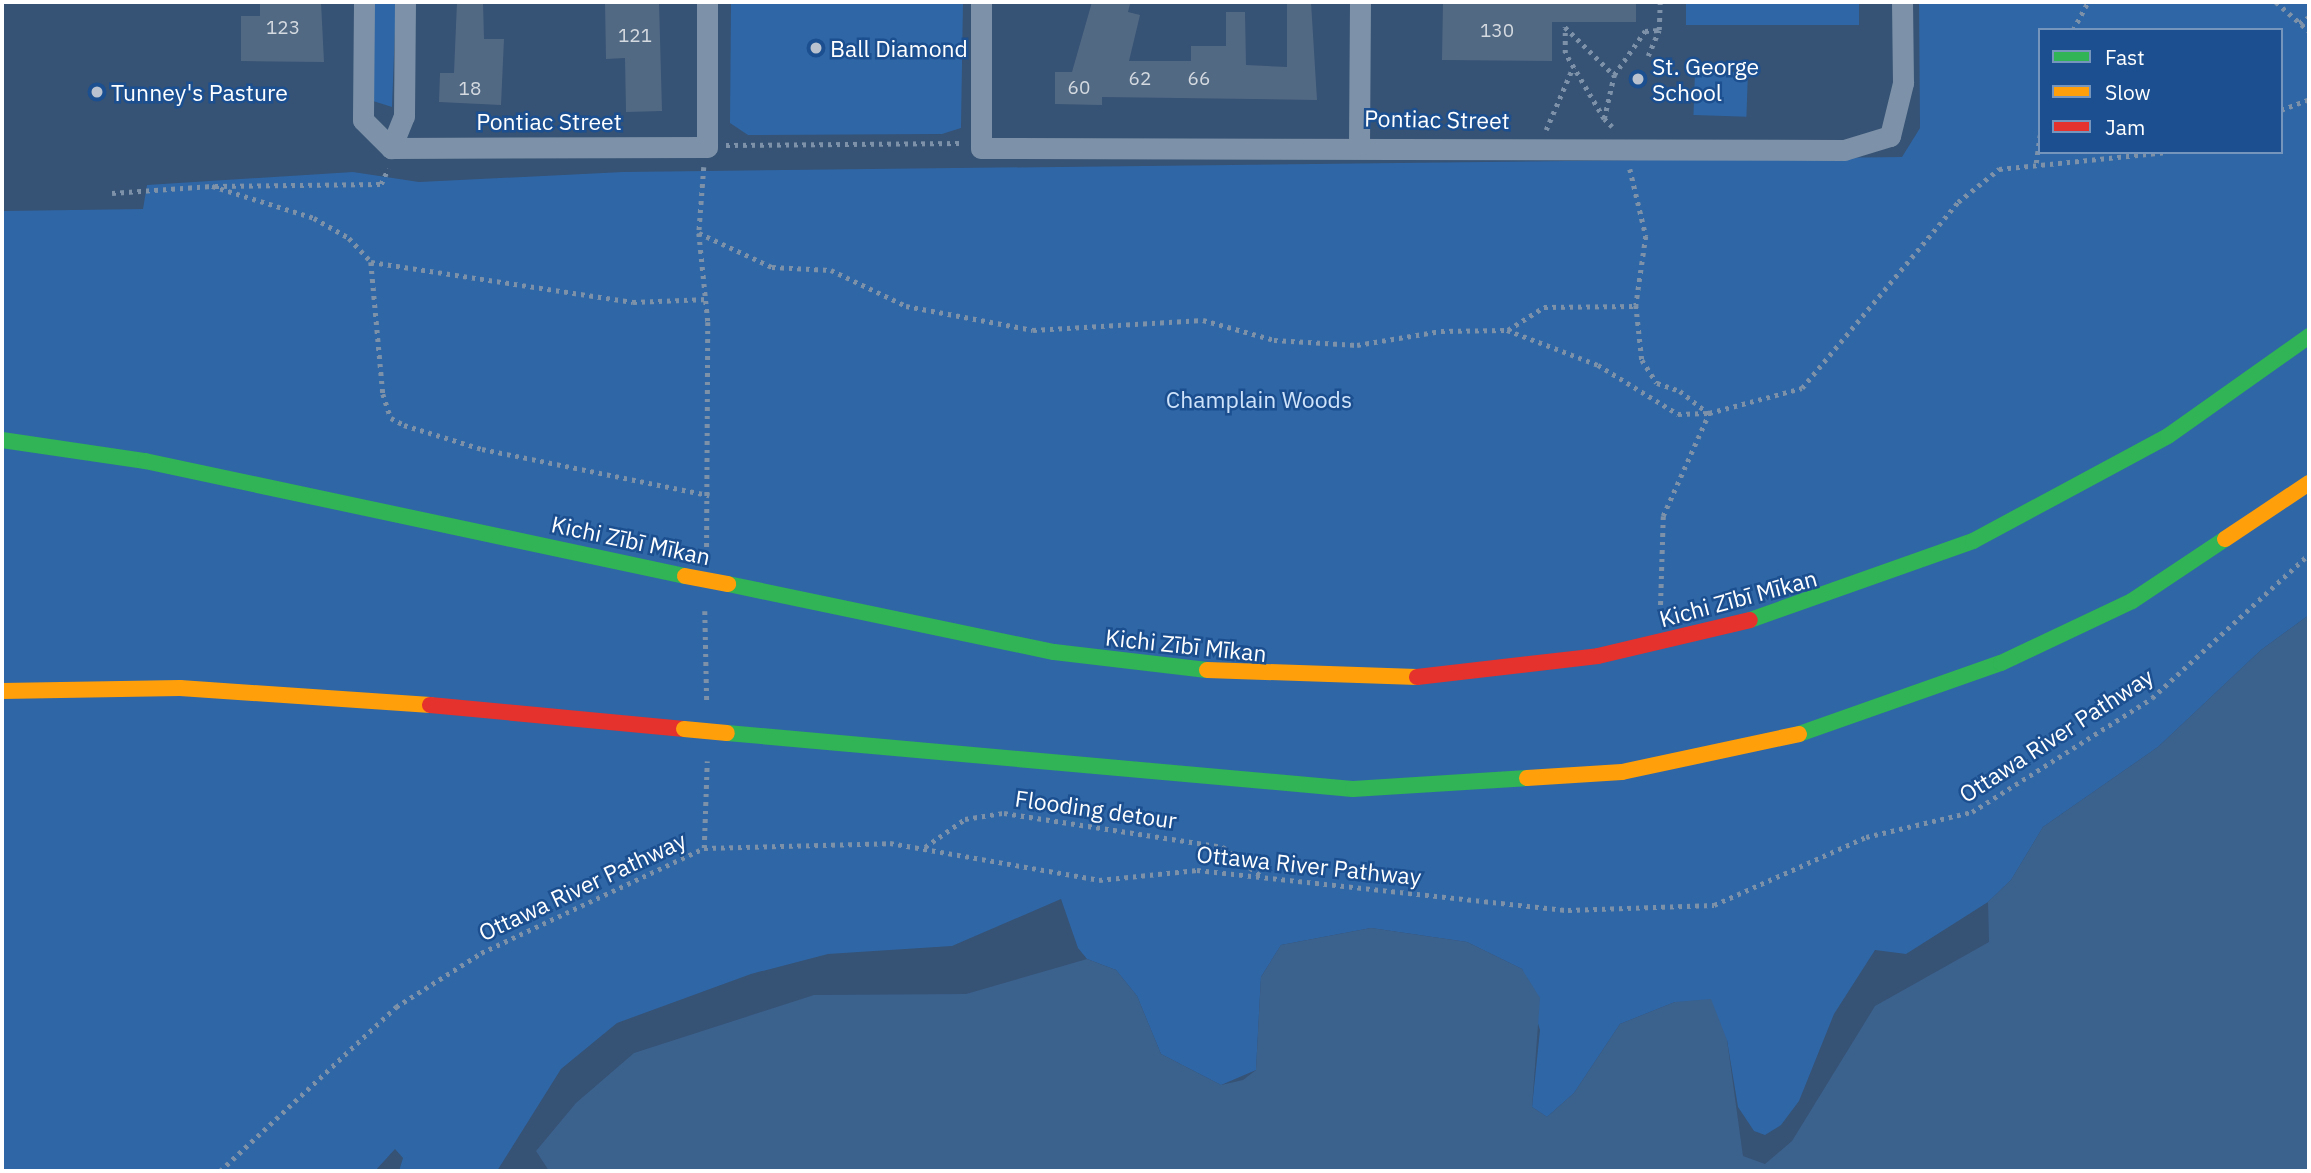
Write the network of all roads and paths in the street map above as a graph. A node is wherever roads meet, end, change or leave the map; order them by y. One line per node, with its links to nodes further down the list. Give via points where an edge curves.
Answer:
1 (364, 2): 25 (street, via 363,120)
2 (405, 2): 25 (street, via 404,116)
3 (707, 2): 24 (street)
4 (981, 2): 26 (street)
5 (1360, 2): 22 (street)
6 (1660, 2): 13 (path)
7 (1902, 2): 27 (street, Pontiac Street, via 1902,83 1890,136 1844,150)
8 (2088, 2): 12 (path)
9 (2276, 2): 11 (path)
10 (2309, 18): 11 (path)
11 (2299, 23): 14 (path)
12 (2074, 28)
13 (1659, 30): 15 (path); 17 (path, via 1645,31)
14 (2309, 31)
15 (1648, 56)
16 (1573, 67): 17 (path, via 1565,53 1565,27); 20 (path); 23 (path, via 1546,123)
17 (1614, 75): 20 (path)
18 (2309, 99): 19 (path)
19 (2283, 109)
20 (1604, 119): 21 (path)
21 (1614, 129)
22 (1359, 145): 23 (street, Pontiac Street); 26 (street, Pontiac Street)
23 (1545, 146): 27 (street, Pontiac Street)
24 (706, 147): 25 (street, Pontiac Street); 26 (path, via 945,139); 33 (path)
25 (391, 148): 31 (path, via 381,184)
26 (981, 148)
27 (1626, 148): 36 (path, via 1646,236)
28 (2038, 149): 30 (path)
29 (2143, 154): 30 (path)
30 (2036, 163): 39 (path, via 2000,169 1958,202 1802,388)
31 (212, 186): 32 (path); 34 (path, via 332,227)
32 (112, 193)
33 (699, 233): 35 (path); 37 (path, via 772,267 831,270 906,306 1033,330 1203,320 1274,340 1357,345 1441,331)
34 (371, 262): 35 (path, via 633,302); 42 (path, via 391,418 482,449)
35 (708, 299): 42 (path)
36 (1636, 305): 37 (path, via 1544,307); 39 (path, via 1642,360 1657,383 1680,391)
37 (1507, 330): 39 (path, via 1598,365 1678,414)
38 (2309, 336): 46 (highway, Kichi Zībī Mīkan, via 2168,436 1973,541 1832,596)
39 (1709, 414): 46 (path, via 1663,516)
40 (2, 440): 46 (highway, Kichi Zībī Mīkan, bridge, via 237,480 1054,652 1247,676 1427,677)
41 (2309, 483): 47 (highway, bridge, via 2132,601 2001,663 1816,730 1622,772 1353,789 318,695 180,688)
42 (709, 495): 44 (path)
43 (2309, 554): 52 (path, Ottawa River Pathway, via 2152,698 1972,812 1866,837 1714,905 1568,910)
44 (706, 563)
45 (705, 604): 48 (path)
46 (1658, 644)
47 (2, 691)
48 (707, 714)
49 (707, 753): 50 (path)
50 (704, 848): 51 (path, Ottawa River Pathway, via 826,841); 53 (path, Ottawa River Pathway, via 481,953 396,1007)
51 (925, 848): 52 (path, Ottawa River Pathway, via 1077,878 1197,870); 52 (path, Flooding detour, via 965,819 1004,813 1223,847)
52 (1262, 876)
53 (220, 1171)

